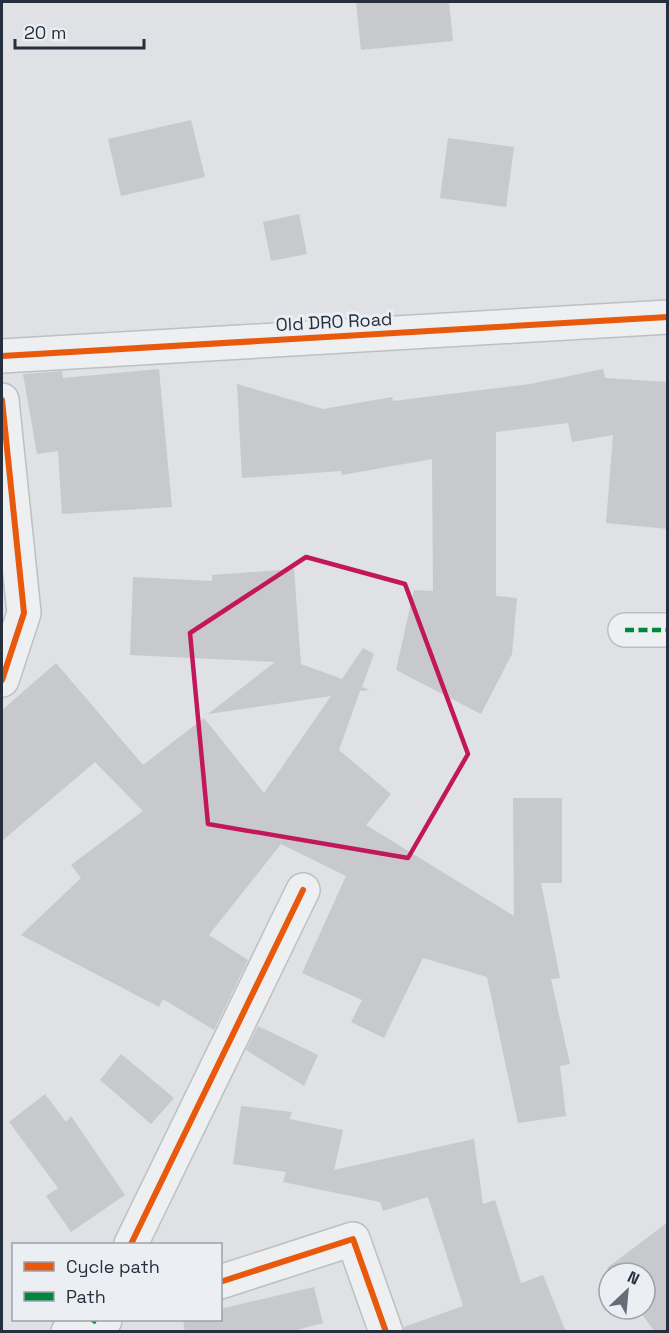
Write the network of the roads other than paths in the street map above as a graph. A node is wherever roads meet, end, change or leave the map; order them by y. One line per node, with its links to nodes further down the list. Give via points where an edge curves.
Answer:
1 (668, 317): 2 (street, Old DRO Road)
2 (2, 356)
3 (2, 400): 6 (street, via 24,613)
4 (625, 630): 5 (street)
5 (668, 630)
6 (2, 680)
7 (303, 890): 8 (street)
8 (132, 1243)
9 (222, 1281): 10 (street, via 353,1239)
10 (386, 1332)

